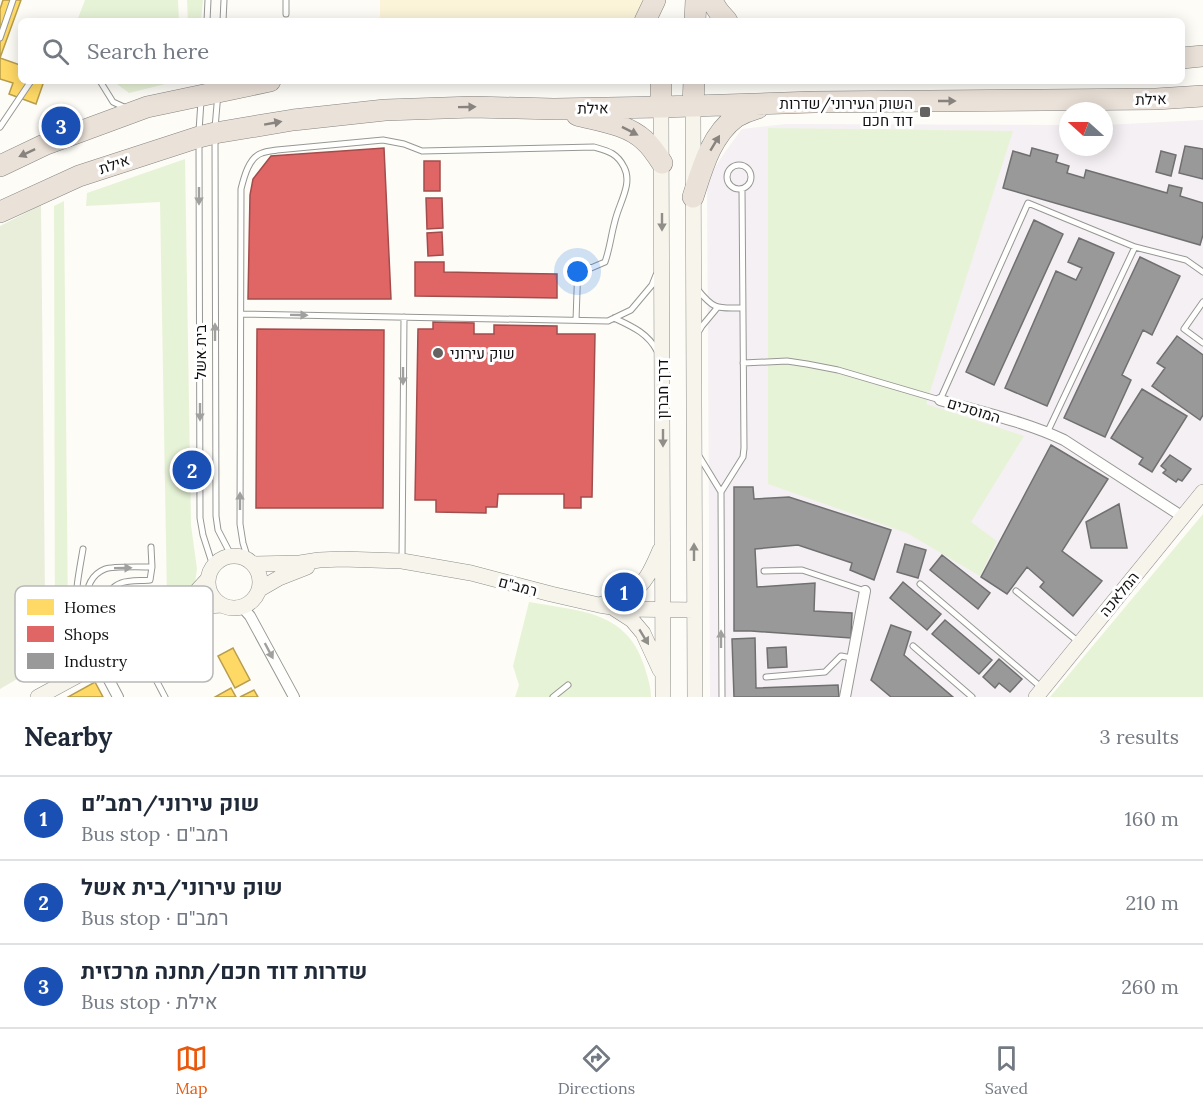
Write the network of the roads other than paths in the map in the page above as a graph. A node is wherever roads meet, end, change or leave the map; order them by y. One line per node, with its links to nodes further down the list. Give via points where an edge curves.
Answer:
1 (13, 0): 16 (lane)
2 (208, 0): 10 (lane)
3 (224, 0): 11 (lane)
4 (286, 0): 9 (lane)
5 (654, 0): 12 (highway)
6 (662, 0): 13 (highway)
7 (696, 0): 14 (highway)
8 (711, 0): 15 (highway)
9 (285, 14)
10 (207, 18)
11 (223, 18)
12 (646, 18)
13 (662, 18)
14 (695, 18)
15 (724, 18)
16 (0, 38)
17 (1203, 56): 18 (highway)
18 (1185, 58)
19 (29, 84): 31 (lane)
20 (102, 84): 29 (lane, via 113,102)
21 (248, 84): 24 (highway)
22 (661, 84): 28 (highway, דרך חברון)
23 (694, 84): 27 (highway)
24 (210, 89): 29 (highway); 32 (lane); 32 (lane)
25 (1203, 96): 26 (highway, אילת, one-way to 25)
26 (784, 103): 27 (highway, אילת); 36 (highway, one-way to 26, via 708,154 735,118 757,108)
27 (693, 106): 28 (highway, אילת); 36 (main road)
28 (661, 107): 30 (highway, אילת); 33 (main road, דרך חברון)
29 (142, 109): 34 (highway, one-way to 34)
30 (554, 109): 32 (highway, אילת, one-way to 30, via 385,110); 33 (highway, one-way to 33, via 620,126 645,141)
31 (0, 127)
32 (207, 135): 37 (highway, אילת, via 79,176); 62 (lane, בית אשל, one-way to 32, via 218,530 216,516); 68 (lane, בית אשל, one-way to 68, via 200,518)
33 (662, 163): 39 (main road, דרך חברון, one-way to 39)
34 (0, 166)
35 (742, 189): 35 (lane, via 751,180 750,172 735,166 729,170 727,180 731,187); 44 (lane)
36 (693, 197): 41 (main road)
37 (0, 212)
38 (1135, 248): 40 (lane, via 1186,260); 53 (lane, via 1028,203); 54 (lane)
39 (662, 260): 47 (lane, via 652,285 639,301); 51 (main road, דרך חברון)
40 (1203, 272)
41 (694, 284): 43 (lane); 50 (main road)
42 (1203, 302): 49 (lane, via 1184,329)
43 (717, 308): 44 (lane); 50 (lane)
44 (743, 308): 52 (lane)
45 (241, 314): 46 (lane, one-way to 46); 48 (lane, via 241,189 252,162 260,153 277,150 383,140 422,151 594,147 611,151 620,159 627,174 626,187 610,247 605,262 591,268 578,263); 65 (lane, one-way to 45, via 240,524)
46 (404, 317): 48 (lane); 64 (lane, one-way to 64)
47 (614, 318): 48 (lane); 51 (lane, via 636,328 653,343)
48 (576, 320)
49 (1203, 343)
50 (694, 344): 55 (main road)
51 (662, 362): 59 (main road, דרך חברון, one-way to 59)
52 (743, 363): 53 (lane, המוסכים, via 807,364); 56 (lane, via 743,457)
53 (940, 400): 54 (street, המוסכים)
54 (1047, 433): 58 (street, המוסכים)
55 (694, 448): 56 (lane); 84 (main road, one-way to 55)
56 (721, 492): 102 (lane, one-way to 56)
57 (1203, 492): 58 (main road, המלאכה)
58 (1183, 517): 85 (main road, המלאכה)
59 (663, 544): 81 (main road, via 642,584 630,595); 83 (main road, דרך חברון)
60 (151, 547): 66 (lane)
61 (83, 549): 70 (lane)
62 (231, 555): 65 (main road); 68 (main road, via 218,561)
63 (342, 559): 64 (main road, רמב"ם); 65 (main road, רמב"ם); 75 (main road, רמב"ם, via 310,566)
64 (402, 561): 81 (main road, רמב"ם, via 471,573)
65 (251, 562): 75 (main road, via 259,572)
66 (152, 567): 71 (lane, one-way to 66, via 107,568); 72 (lane, via 150,580)
67 (764, 571): 76 (lane, via 802,570)
68 (211, 573): 73 (main road); 74 (main road)
69 (920, 584): 94 (lane)
70 (78, 586)
71 (89, 586)
72 (114, 586)
73 (200, 586)
74 (210, 586)
75 (260, 589): 82 (main road)
76 (865, 591): 87 (street)
77 (1016, 591): 85 (lane)
78 (213, 597): 79 (main road)
79 (221, 604): 80 (main road); 82 (main road)
80 (213, 605)
81 (606, 606): 83 (main road, רמב"ם); 88 (main road, one-way to 88, via 632,620 643,633)
82 (242, 607): 98 (street, one-way to 98)
83 (663, 610): 84 (main road, רמב"ם); 88 (main road, דרך חברון)
84 (694, 610): 101 (main road)
85 (1080, 643): 94 (main road, המלאכה)
86 (913, 646): 104 (lane)
87 (852, 658): 89 (lane, via 841,656 825,672); 103 (street)
88 (663, 676): 100 (main road, דרך חברון)
89 (766, 677)
90 (65, 682): 95 (main road)
91 (110, 682): 96 (street)
92 (157, 682): 97 (lane)
93 (568, 685): 99 (lane)
94 (1039, 693)
95 (38, 697)
96 (118, 697)
97 (165, 697)
98 (294, 697)
99 (553, 697)
100 (663, 697)
101 (695, 697)
102 (722, 697)
103 (845, 697)
104 (972, 697)

